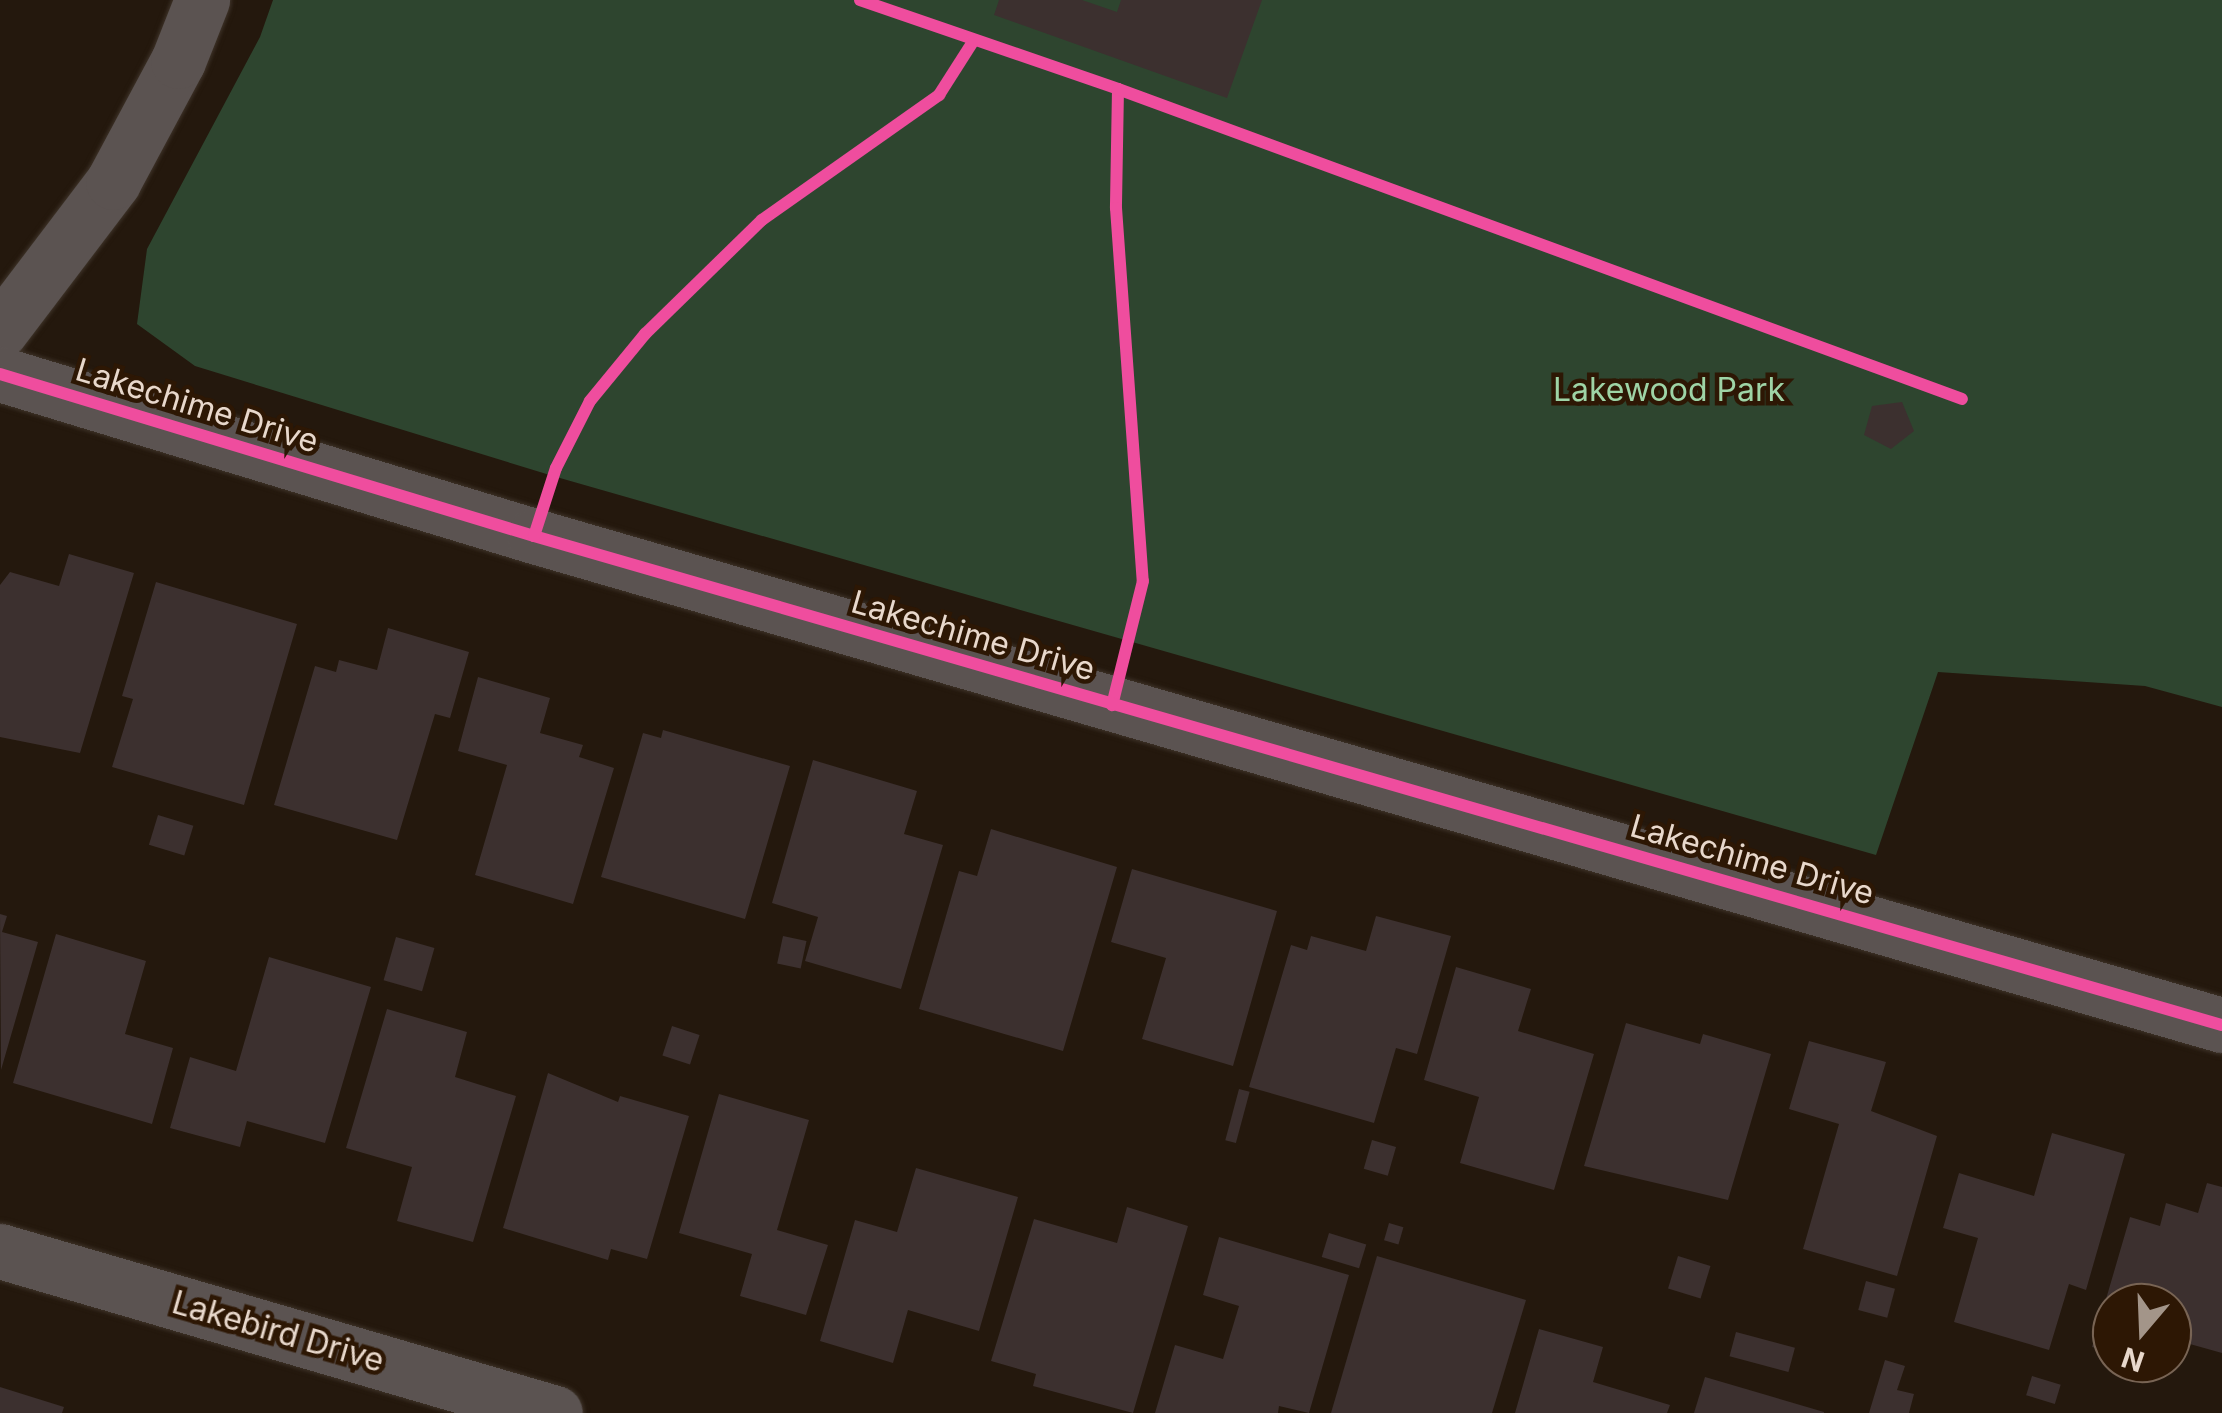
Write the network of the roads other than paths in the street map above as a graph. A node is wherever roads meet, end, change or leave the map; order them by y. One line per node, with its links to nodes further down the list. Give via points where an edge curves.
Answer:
1 (202, 0): 2 (street, via 122,169)
2 (0, 331)
3 (0, 374): 4 (street, Lakechime Drive, via 534,536)
4 (2222, 1026)
5 (0, 1251): 6 (street, Lakebird Drive)
6 (555, 1413)

